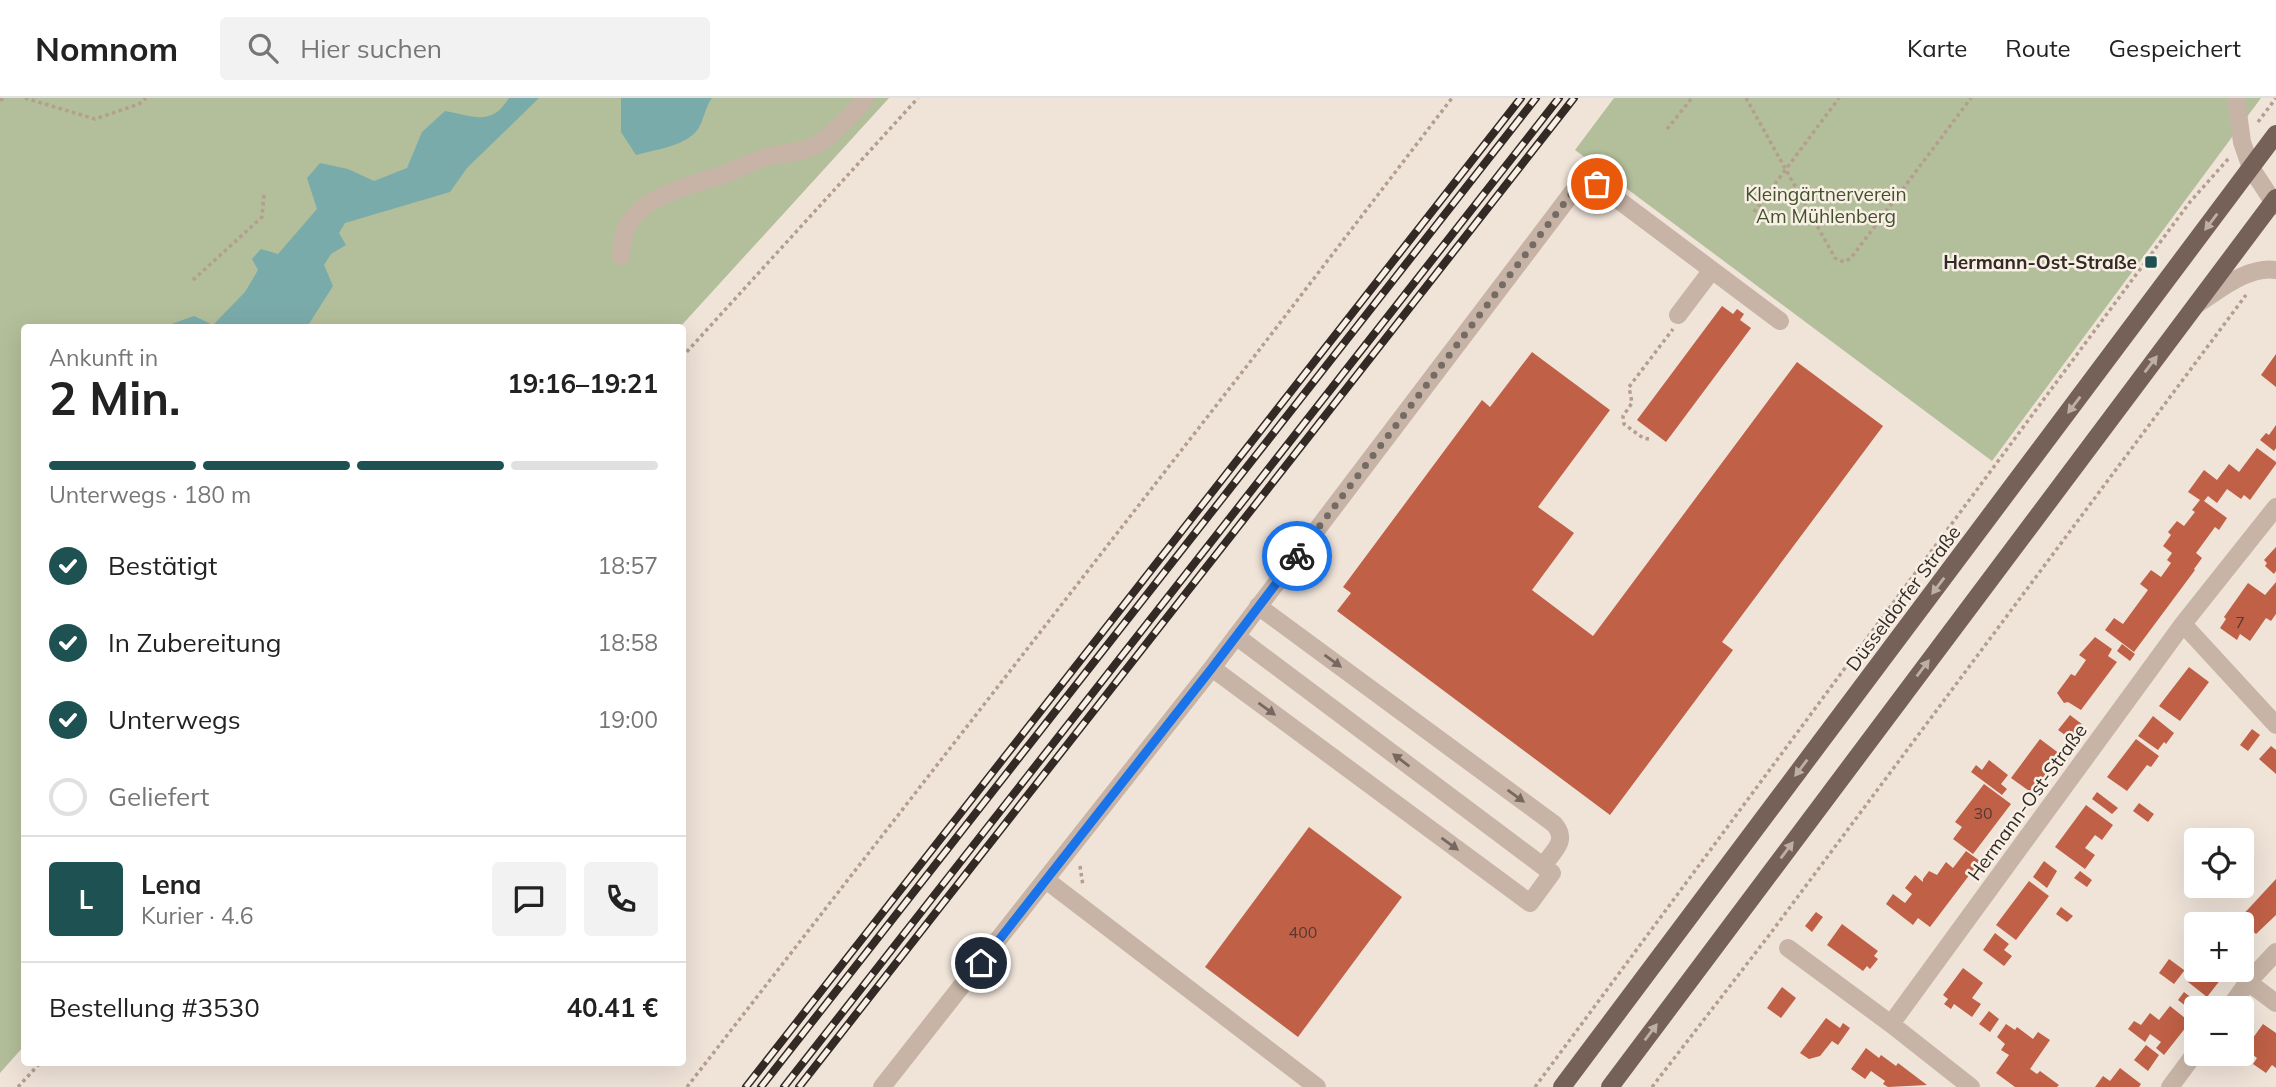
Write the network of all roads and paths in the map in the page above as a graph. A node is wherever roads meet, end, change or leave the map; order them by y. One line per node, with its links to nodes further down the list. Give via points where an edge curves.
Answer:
1 (7, 98): 13 (path)
2 (25, 98): 3 (path, via 95,119)
3 (146, 98)
4 (865, 98): 22 (street, via 818,144 677,188 654,201 626,228)
5 (918, 98): 29 (path)
6 (1452, 98): 51 (path)
7 (1692, 98): 14 (path)
8 (1746, 98): 18 (path)
9 (1839, 98): 18 (path)
10 (1971, 98): 18 (path, via 1844,262 1835,258)
11 (2236, 98): 16 (street)
12 (2276, 98): 16 (path)
13 (0, 100)
14 (1667, 129)
15 (2276, 134): 17 (main road, Düsseldorfer Straße)
16 (2242, 142): 17 (street); 54 (path, via 2139,273)
17 (2251, 168): 20 (street); 55 (main road, Düsseldorfer Straße, one-way to 55)
18 (1786, 170): 21 (path)
19 (264, 195): 25 (path, via 262,217)
20 (2275, 202): 26 (main road)
21 (1754, 212)
22 (621, 256)
23 (2271, 269): 26 (street, via 2247,273); 57 (path)
24 (1712, 270): 27 (street); 28 (street); 32 (street, via 1597,184 1584,182)
25 (194, 279)
26 (2196, 304): 56 (main road, one-way to 26)
27 (1678, 315): 30 (path, via 1678,323 1629,387 1632,403 1623,416 1624,424)
28 (1780, 321)
29 (686, 353)
30 (1649, 439)
31 (2276, 506): 33 (street, Hermann-Ost-Straße)
32 (1258, 606): 34 (street); 38 (street, one-way to 38, via 1554,824 1561,840)
33 (2183, 624): 36 (street); 47 (street, Hermann-Ost-Straße)
34 (1236, 636): 35 (street); 38 (street, one-way to 34)
35 (1212, 668): 38 (street, one-way to 38, via 1530,903 1552,873); 39 (street)
36 (2276, 725)
37 (1083, 856): 40 (path, via 1082,886)
38 (1543, 866)
39 (1046, 880): 52 (street); 53 (street)
40 (1089, 897)
41 (1788, 948): 47 (street)
42 (2276, 952): 43 (street)
43 (2254, 976)
44 (2248, 982): 45 (street); 46 (street)
45 (2238, 996)
46 (2276, 1003)
47 (1891, 1024): 58 (street)
48 (37, 1066): 50 (path)
49 (2186, 1066): 59 (street)
50 (18, 1087)
51 (687, 1087)
52 (882, 1087)
53 (1317, 1087)
54 (1535, 1087)
55 (1562, 1087)
56 (1610, 1087)
57 (1652, 1087)
58 (1971, 1087)
59 (2170, 1087)

